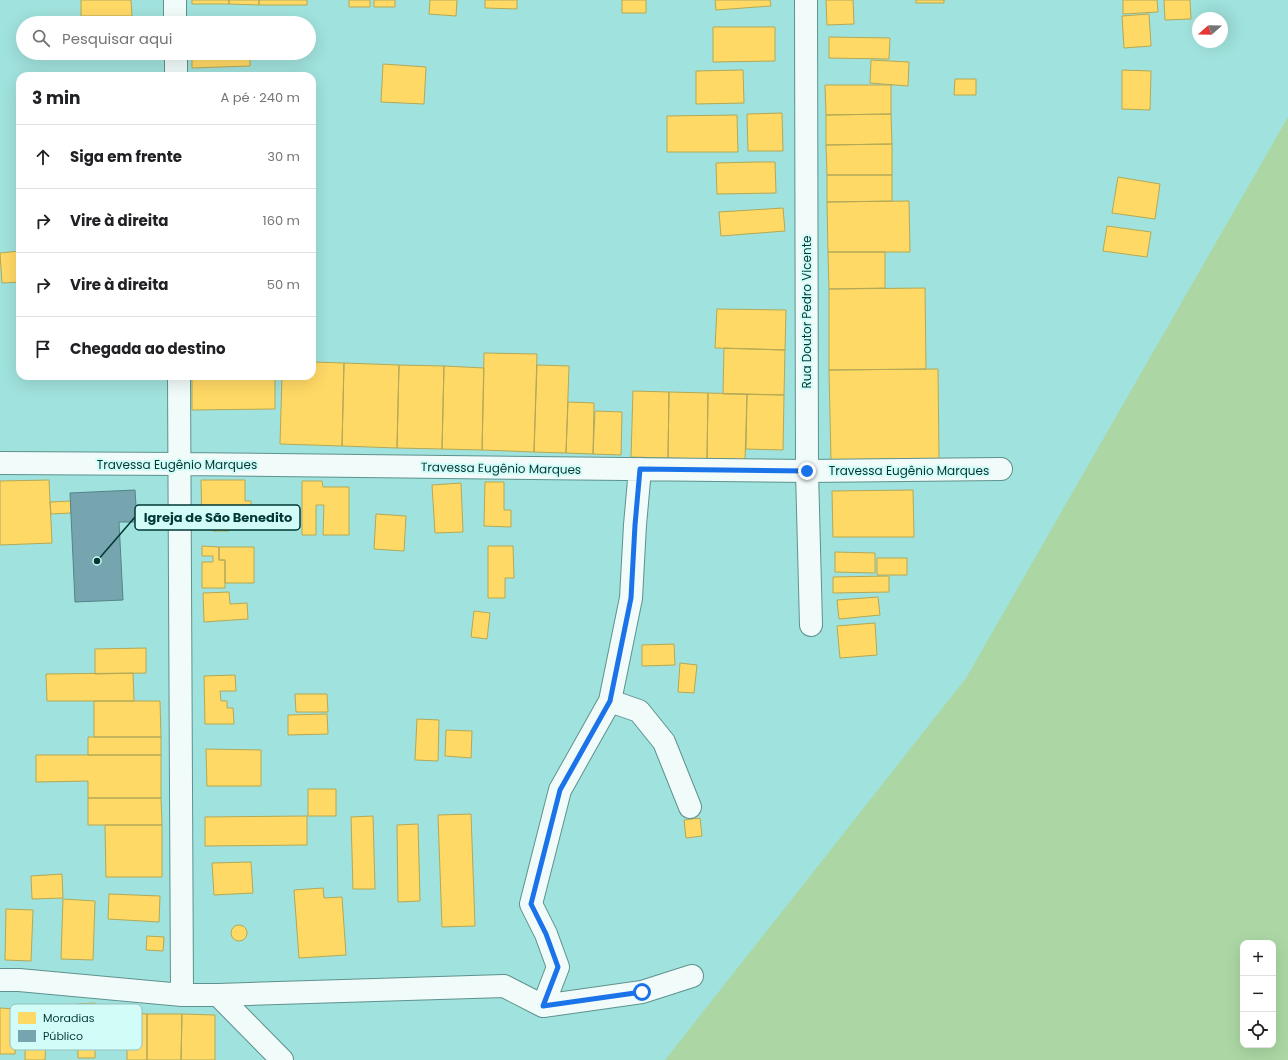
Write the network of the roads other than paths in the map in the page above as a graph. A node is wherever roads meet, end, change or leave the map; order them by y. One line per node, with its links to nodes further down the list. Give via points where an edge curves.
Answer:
1 (175, 0): 3 (street)
2 (806, 0): 11 (street, Rua Doutor Pedro Vicente)
3 (175, 16)
4 (176, 60): 5 (street)
5 (176, 72)
6 (180, 380): 8 (street)
7 (0, 463): 8 (street, Travessa Eugênio Marques)
8 (180, 464): 9 (street, Travessa Eugênio Marques); 17 (street)
9 (640, 469): 11 (street, Travessa Eugênio Marques); 13 (street, via 631,598)
10 (1002, 470): 11 (street, Travessa Eugênio Marques)
11 (807, 471): 12 (street, Rua Doutor Pedro Vicente)
12 (811, 625)
13 (610, 701): 14 (street, via 639,711 664,742); 19 (street, via 560,790 531,904 558,967)
14 (690, 807)
15 (692, 976): 19 (street, via 642,992)
16 (10, 980): 17 (street)
17 (182, 995): 18 (street)
18 (218, 995): 19 (street, via 504,986); 20 (street)
19 (543, 1006)
20 (282, 1060)

